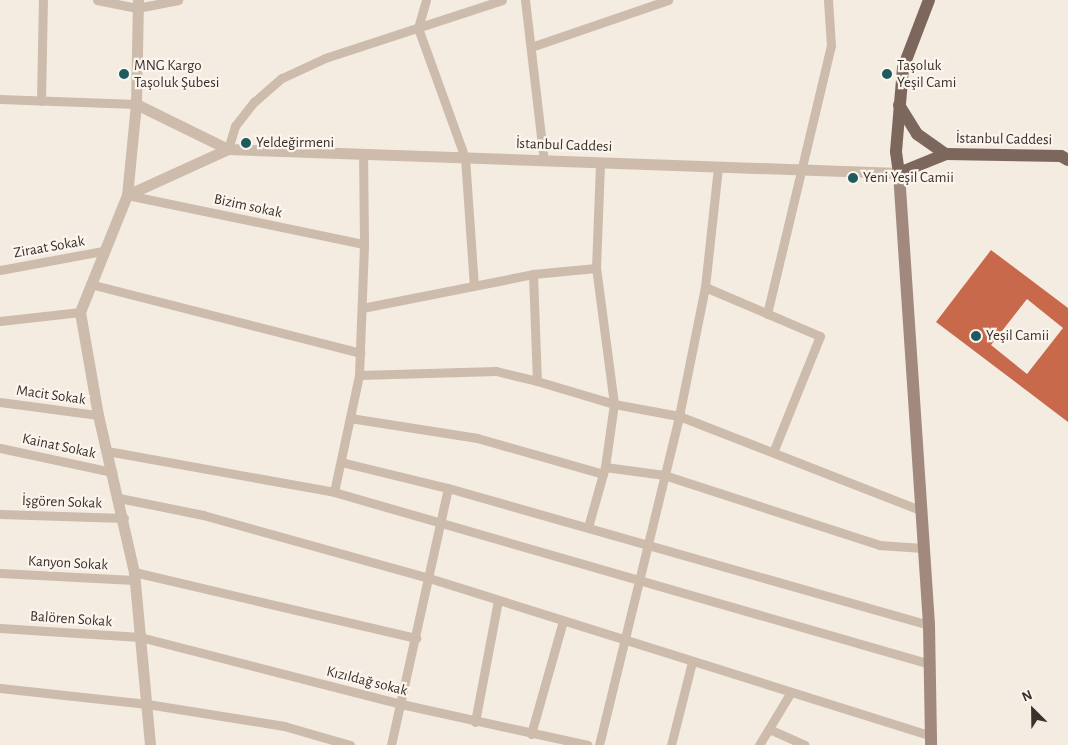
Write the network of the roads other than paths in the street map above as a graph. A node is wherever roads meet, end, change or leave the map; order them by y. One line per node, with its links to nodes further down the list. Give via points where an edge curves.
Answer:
1 (43, 0): 14 (street)
2 (97, 0): 10 (street)
3 (178, 0): 10 (street)
4 (426, 0): 11 (street)
5 (502, 0): 11 (street)
6 (525, 0): 12 (street)
7 (668, 0): 12 (street)
8 (828, 0): 25 (street, via 831,46)
9 (928, 0): 16 (main road, via 908,47)
10 (138, 4): 15 (street)
11 (418, 28): 17 (street, via 325,58 282,78 254,102 235,126); 21 (street)
12 (531, 47): 22 (street)
13 (0, 99): 14 (street)
14 (41, 101): 15 (street)
15 (136, 104): 17 (street); 27 (street)
16 (899, 105): 19 (main road, via 917,134); 26 (main road)
17 (228, 149): 18 (street, İstanbul Caddesi); 27 (street)
18 (363, 154): 21 (street, İstanbul Caddesi); 28 (street)
19 (946, 154): 20 (main road, İstanbul Caddesi); 26 (main road)
20 (1066, 155)
21 (465, 158): 22 (street, İstanbul Caddesi); 34 (street)
22 (544, 160): 23 (street, İstanbul Caddesi)
23 (600, 162): 24 (street, İstanbul Caddesi); 30 (street)
24 (718, 167): 25 (street, İstanbul Caddesi); 35 (street)
25 (802, 170): 26 (street, İstanbul Caddesi); 38 (street)
26 (899, 173): 58 (main road)
27 (127, 194): 28 (street, Bizim sokak); 29 (street)
28 (364, 244): 36 (street)
29 (103, 251): 31 (street, Ziraat Sokak); 33 (street)
30 (596, 268): 32 (street); 44 (street)
31 (0, 270)
32 (533, 274): 34 (street); 42 (street)
33 (90, 284): 37 (street); 40 (street)
34 (474, 286): 36 (street)
35 (705, 287): 38 (street); 46 (street)
36 (362, 308): 40 (street)
37 (80, 312): 39 (street); 45 (street)
38 (767, 314): 49 (street, via 820,336)
39 (0, 321)
40 (360, 353): 41 (street)
41 (359, 375): 42 (street, via 496,371); 47 (street)
42 (537, 381): 44 (street)
43 (0, 402): 45 (street, Macit Sokak)
44 (614, 404): 46 (street); 52 (street)
45 (98, 415): 50 (street)
46 (680, 416): 49 (street); 54 (street)
47 (350, 418): 51 (street); 52 (street, via 477,438)
48 (0, 448): 53 (street, Kainat Sokak)
49 (774, 450): 58 (street)
50 (107, 451): 53 (street); 56 (street)
51 (340, 462): 55 (street); 56 (street)
52 (604, 470): 54 (street); 62 (street)
53 (112, 472): 57 (street)
54 (664, 475): 63 (street); 64 (street, via 879,545)
55 (448, 488): 61 (street); 62 (street)
56 (334, 492): 61 (street)
57 (119, 498): 60 (street); 67 (street, via 203,515)
58 (920, 510): 64 (main road)
59 (0, 514): 60 (street, İşgören Sokak)
60 (124, 518): 66 (street)
61 (440, 524): 67 (street); 68 (street)
62 (588, 527): 63 (street)
63 (647, 546): 68 (street); 71 (street)
64 (923, 548): 71 (main road)
65 (0, 573): 66 (street, Kanyon Sokak)
66 (134, 576): 73 (street); 74 (street, Kanyon Sokak)
67 (429, 578): 69 (street); 74 (street)
68 (642, 582): 75 (street); 77 (street)
69 (498, 600): 70 (street); 82 (street)
70 (563, 621): 75 (street); 84 (street)
71 (929, 625): 77 (main road)
72 (0, 628): 73 (street, Balören Sokak)
73 (140, 638): 80 (street); 81 (street, Kızıldağ sokak)
74 (416, 638): 81 (street)
75 (626, 642): 76 (street); 90 (street)
76 (692, 662): 79 (street); 91 (street)
77 (930, 664): 85 (main road)
78 (1, 690): 80 (street)
79 (792, 692): 83 (street); 85 (street)
80 (147, 704): 86 (street); 87 (street, via 284,726)
81 (401, 704): 82 (street, Kızıldağ sokak); 88 (street)
82 (475, 722): 84 (street, Kızıldağ sokak)
83 (769, 729): 92 (street); 93 (street)
84 (532, 734): 89 (street, Kızıldağ sokak)
85 (932, 740)
86 (150, 745)
87 (350, 745)
88 (391, 745)
89 (588, 745)
90 (599, 745)
91 (671, 745)
92 (759, 745)
93 (805, 745)

